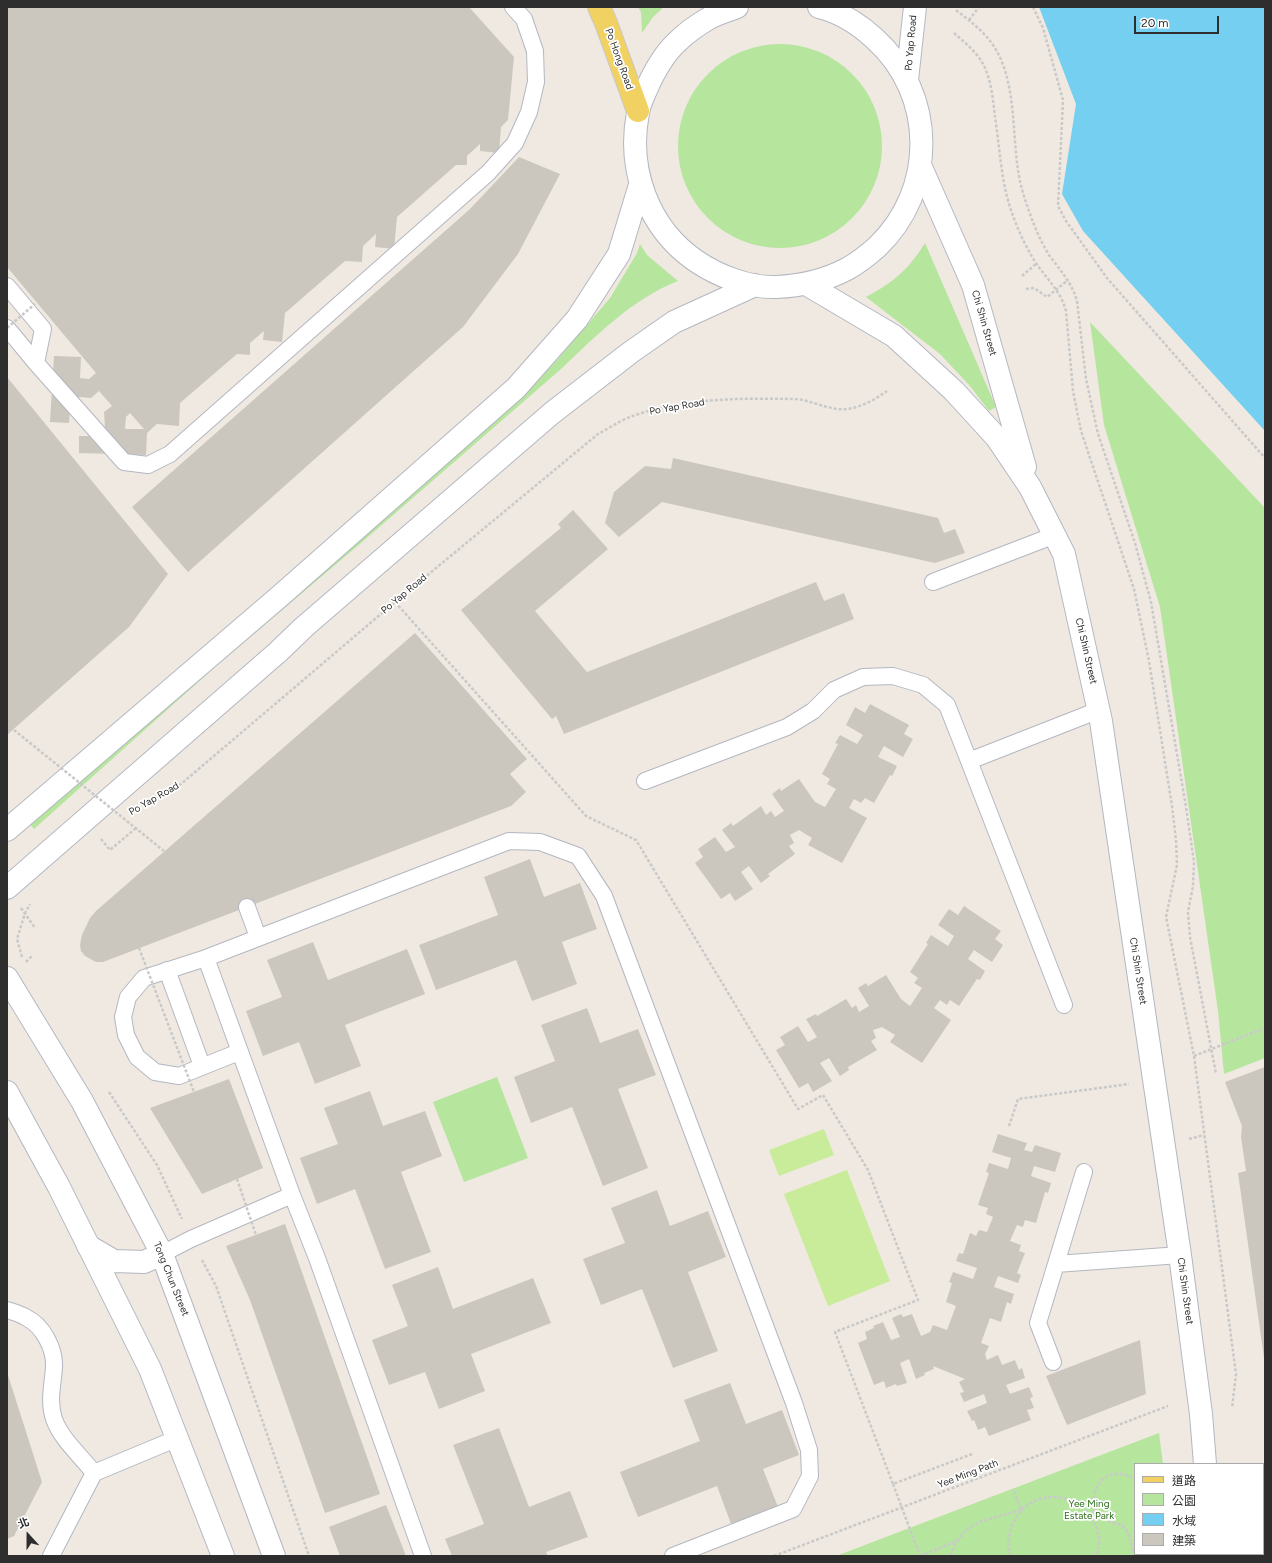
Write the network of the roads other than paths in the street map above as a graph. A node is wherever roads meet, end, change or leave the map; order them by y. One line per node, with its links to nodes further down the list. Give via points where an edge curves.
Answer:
1 (513, 7): 14 (lane, via 524,19 535,51 536,82 530,112 514,144 488,173 170,454 148,466 124,462)
2 (599, 7): 7 (main road, Po Hong Road)
3 (736, 7): 7 (street, Po Yap Road, via 707,19 676,43 652,74)
4 (819, 7): 6 (street, Po Yap Road, via 829,9 861,26 888,50)
5 (914, 7): 6 (street, Po Yap Road)
6 (907, 80): 8 (street, Po Yap Road, via 918,107 922,136)
7 (638, 111): 9 (street, Po Yap Road, via 634,142)
8 (920, 165): 10 (street, Po Yap Road, via 907,207 884,240 867,256 847,269); 15 (street, Chi Shin Street, via 973,285)
9 (640, 185): 11 (street, Po Yap Road, via 651,211 666,234 685,254 708,269); 21 (street, Po Yap Road, via 619,254 577,319 516,388)
10 (806, 284): 11 (street, Po Yap Road, via 774,287); 15 (street, Chi Shin Street, via 894,336 954,391 997,438)
11 (755, 285): 22 (street, via 674,322 552,413)
12 (7, 286): 14 (lane, via 44,329)
13 (7, 328): 14 (lane)
14 (36, 363)
15 (1030, 487): 16 (street, Chi Shin Street)
16 (1055, 535): 17 (lane); 18 (street, Chi Shin Street, via 1064,554)
17 (933, 582)
18 (1099, 710): 19 (lane); 36 (street, Chi Shin Street)
19 (969, 761): 20 (lane, via 947,705 923,685 893,676 863,677 834,690 812,711 787,727); 28 (lane)
20 (645, 781)
21 (7, 830)
22 (7, 888)
23 (247, 907): 24 (lane)
24 (258, 937): 25 (lane); 47 (lane, via 509,841 540,842 578,856 604,896 794,1402 809,1450 810,1476 793,1509)
25 (206, 958): 26 (lane); 29 (lane)
26 (167, 970): 30 (lane); 30 (lane, via 144,978 128,997 123,1017 126,1035 137,1057 156,1072 180,1076)
27 (7, 978): 35 (street, Tong Chun Street, via 82,1102)
28 (1064, 1005)
29 (240, 1052): 30 (lane); 33 (lane)
30 (202, 1066)
31 (7, 1092): 34 (street)
32 (1084, 1172): 37 (lane)
33 (292, 1195): 35 (lane); 46 (lane, via 317,1258)
34 (88, 1246): 35 (street, via 114,1261 144,1262); 40 (street, via 150,1369)
35 (162, 1254): 45 (street, Tong Chun Street)
36 (1180, 1255): 37 (lane); 41 (street, Chi Shin Street)
37 (1056, 1264): 39 (lane, via 1038,1323)
38 (7, 1310): 42 (lane, via 28,1318 42,1331 51,1347 54,1366 51,1401 54,1418 62,1434)
39 (1052, 1362)
40 (178, 1438): 42 (lane); 44 (street)
41 (1205, 1463)
42 (94, 1473): 43 (lane)
43 (51, 1556)
44 (223, 1556)
45 (274, 1556)
46 (423, 1556)
47 (673, 1556)

